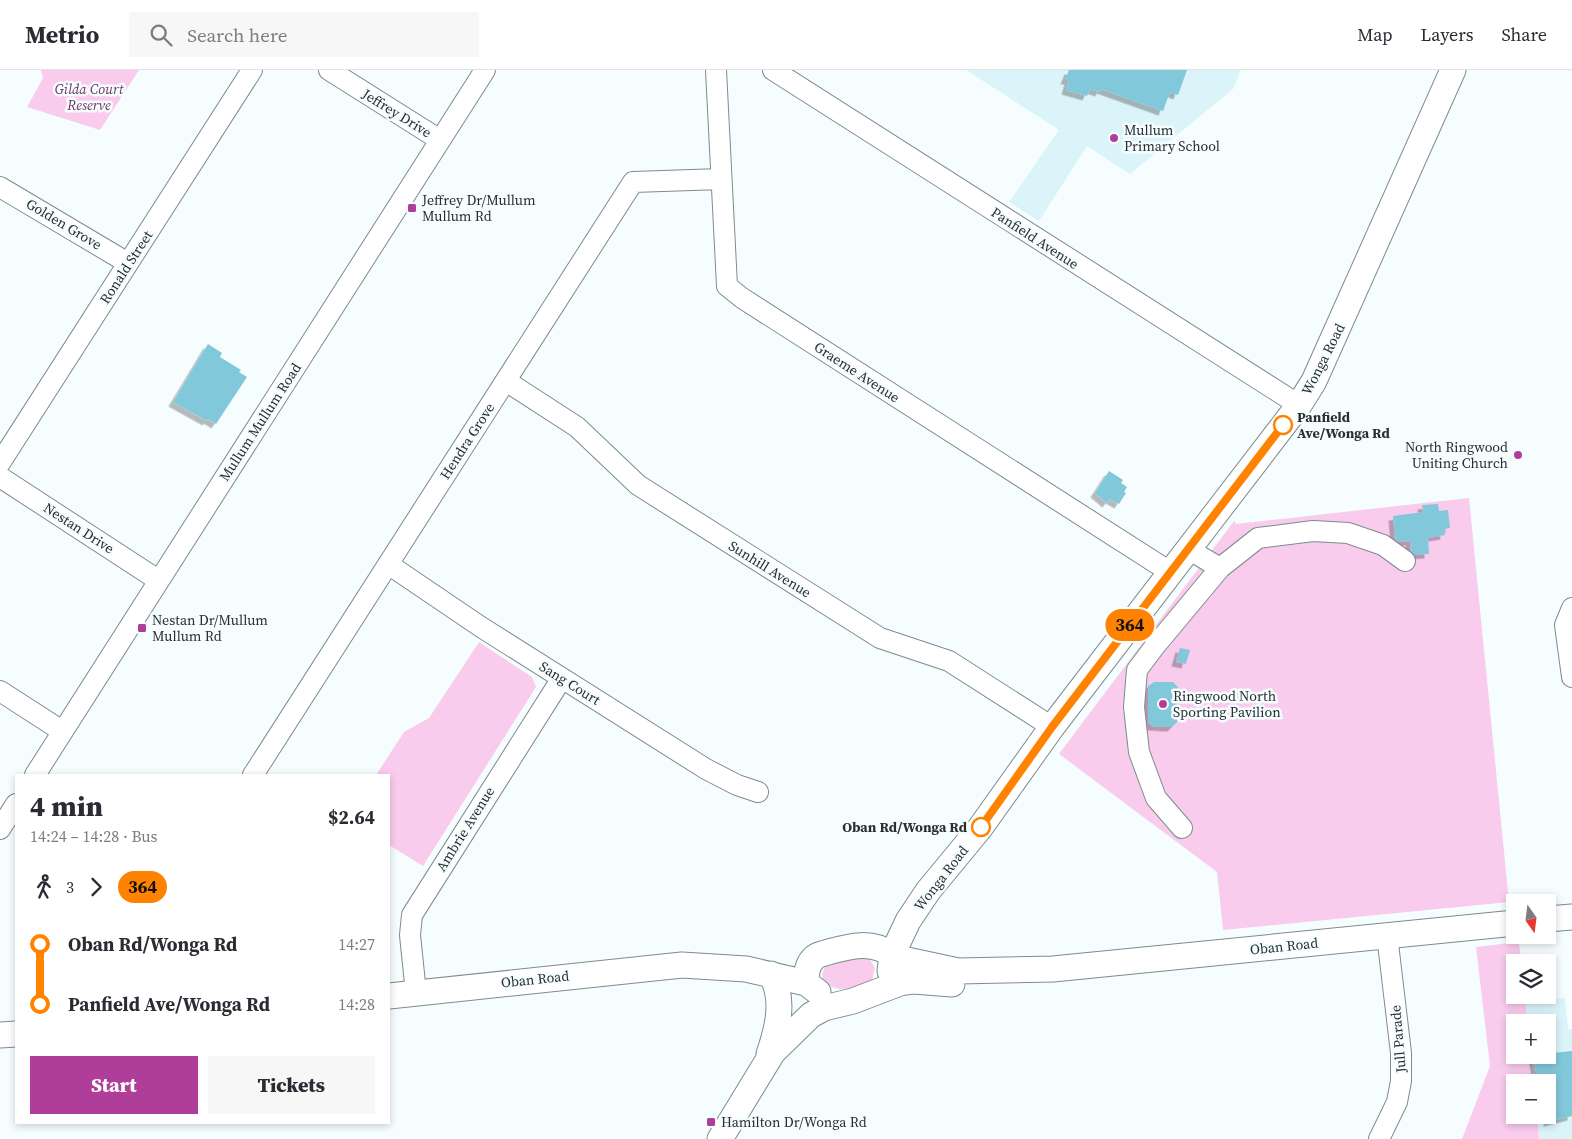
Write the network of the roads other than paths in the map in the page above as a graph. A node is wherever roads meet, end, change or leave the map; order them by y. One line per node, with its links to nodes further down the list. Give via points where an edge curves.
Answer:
1 (252, 70): 10 (street, Ronald Street)
2 (329, 70): 7 (street, Jeffrey Drive)
3 (486, 70): 7 (street, Mullum Mullum Road)
4 (716, 70): 8 (street, Graeme Avenue)
5 (773, 70): 12 (street, Panfield Avenue)
6 (1454, 70): 12 (main road, Wonga Road, via 1322,366)
7 (440, 140): 20 (street, Mullum Mullum Road)
8 (721, 179): 11 (street, Hendra Grove, via 633,182); 19 (street, Graeme Avenue, via 727,286 734,293)
9 (0, 187): 10 (street, Golden Grove)
10 (128, 263): 13 (street, Ronald Street)
11 (506, 381): 17 (street, Hendra Grove); 25 (street, Sunhill Avenue, via 577,427 646,490 880,638 949,661)
12 (1299, 405): 15 (main road, Wonga Road)
13 (0, 464)
14 (0, 477): 20 (street, Nestan Drive)
15 (1188, 549): 18 (street); 19 (main road, Wonga Road)
16 (1405, 561): 18 (street, via 1383,544 1368,538 1313,531 1258,538)
17 (388, 564): 23 (street, Sang Court); 28 (street, Hendra Grove)
18 (1220, 568): 31 (street, via 1138,670 1134,707 1138,752 1156,798)
19 (1170, 572): 25 (main road, Wonga Road)
20 (158, 580): 26 (street, Mullum Mullum Road)
21 (1572, 608): 22 (street, via 1565,625)
22 (1572, 677)
23 (562, 678): 29 (street, Sang Court, via 706,769); 46 (street, Ambrie Avenue, via 412,915 410,935)
24 (0, 691): 26 (street)
25 (1052, 727): 33 (main road, Wonga Road, via 980,828)
26 (62, 731): 27 (street, Mullum Mullum Road)
27 (41, 773)
28 (254, 774)
29 (758, 792)
30 (15, 806): 32 (street)
31 (1182, 828)
32 (0, 829)
33 (926, 894): 38 (main road, via 881,928); 39 (main road, Wonga Road, via 908,921); 41 (main road, via 916,938)
34 (1572, 917): 35 (main road)
35 (1556, 919)
36 (1506, 924): 37 (main road, Oban Road)
37 (1387, 935): 42 (main road, Oban Road); 52 (street, Jull Parade, via 1401,1053 1401,1081 1397,1102)
38 (816, 956): 39 (main road, Oban Road, via 862,945 878,947); 40 (main road, Oban Road, via 792,961 723,956); 44 (main road, via 808,969)
39 (892, 956): 41 (main road, Oban Road); 45 (main road, Wonga Road, via 890,972)
40 (682, 965): 43 (main road, Oban Road, via 738,968); 46 (main road, Oban Road)
41 (922, 965): 42 (main road, Oban Road, via 974,972)
42 (1052, 969): 45 (main road, Oban Road, via 981,984 909,981)
43 (771, 974): 44 (main road, Oban Road); 50 (main road, via 777,992 778,1018)
44 (806, 984): 45 (main road, Oban Road, via 833,997); 50 (main road)
45 (877, 991): 50 (main road, via 818,1011 796,1027)
46 (416, 993): 47 (main road, Oban Road)
47 (390, 996)
48 (15, 1034): 49 (main road)
49 (0, 1035)
50 (770, 1057): 51 (main road)
51 (720, 1139)
52 (1379, 1139)

